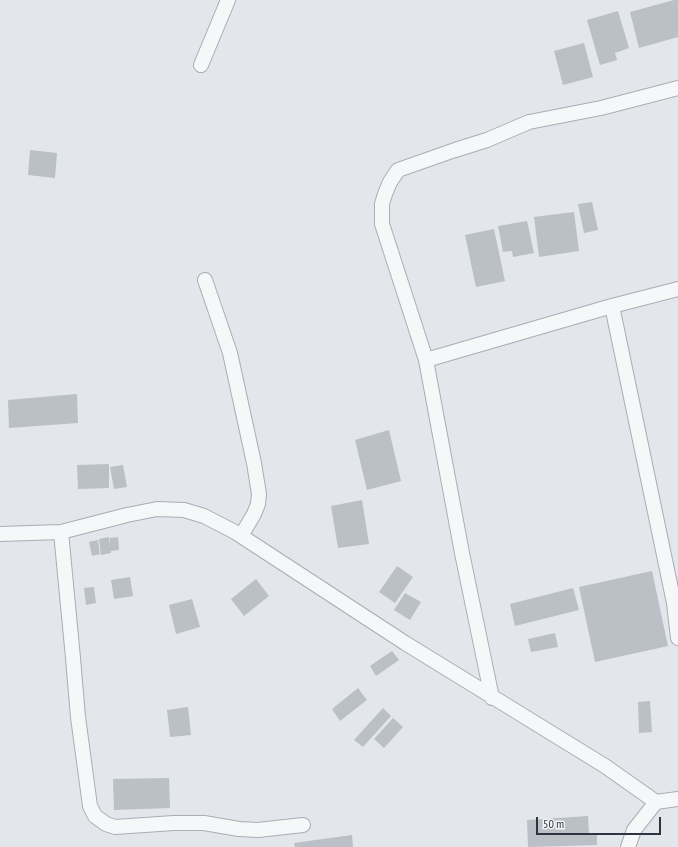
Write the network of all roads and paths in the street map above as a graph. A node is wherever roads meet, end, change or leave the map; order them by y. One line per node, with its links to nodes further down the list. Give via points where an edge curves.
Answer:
1 (228, 0): 2 (street)
2 (201, 65)
3 (678, 88): 7 (street, via 601,108 529,122 487,140 398,170 390,182 382,204 382,224)
4 (205, 280): 10 (street, via 230,353 259,494 254,514)
5 (678, 289): 6 (street)
6 (612, 306): 7 (street); 11 (street)
7 (426, 360): 13 (street)
8 (61, 532): 9 (street); 10 (street, via 157,509 184,510 204,516); 16 (street, via 78,717 90,806 96,816 114,827 204,823 258,830)
9 (0, 534)
10 (241, 536): 13 (street)
11 (676, 603): 12 (street)
12 (678, 638)
13 (492, 698): 15 (street, via 605,766)
14 (678, 799): 15 (street)
15 (656, 802): 17 (street, via 634,830)
16 (303, 825)
17 (628, 847)

